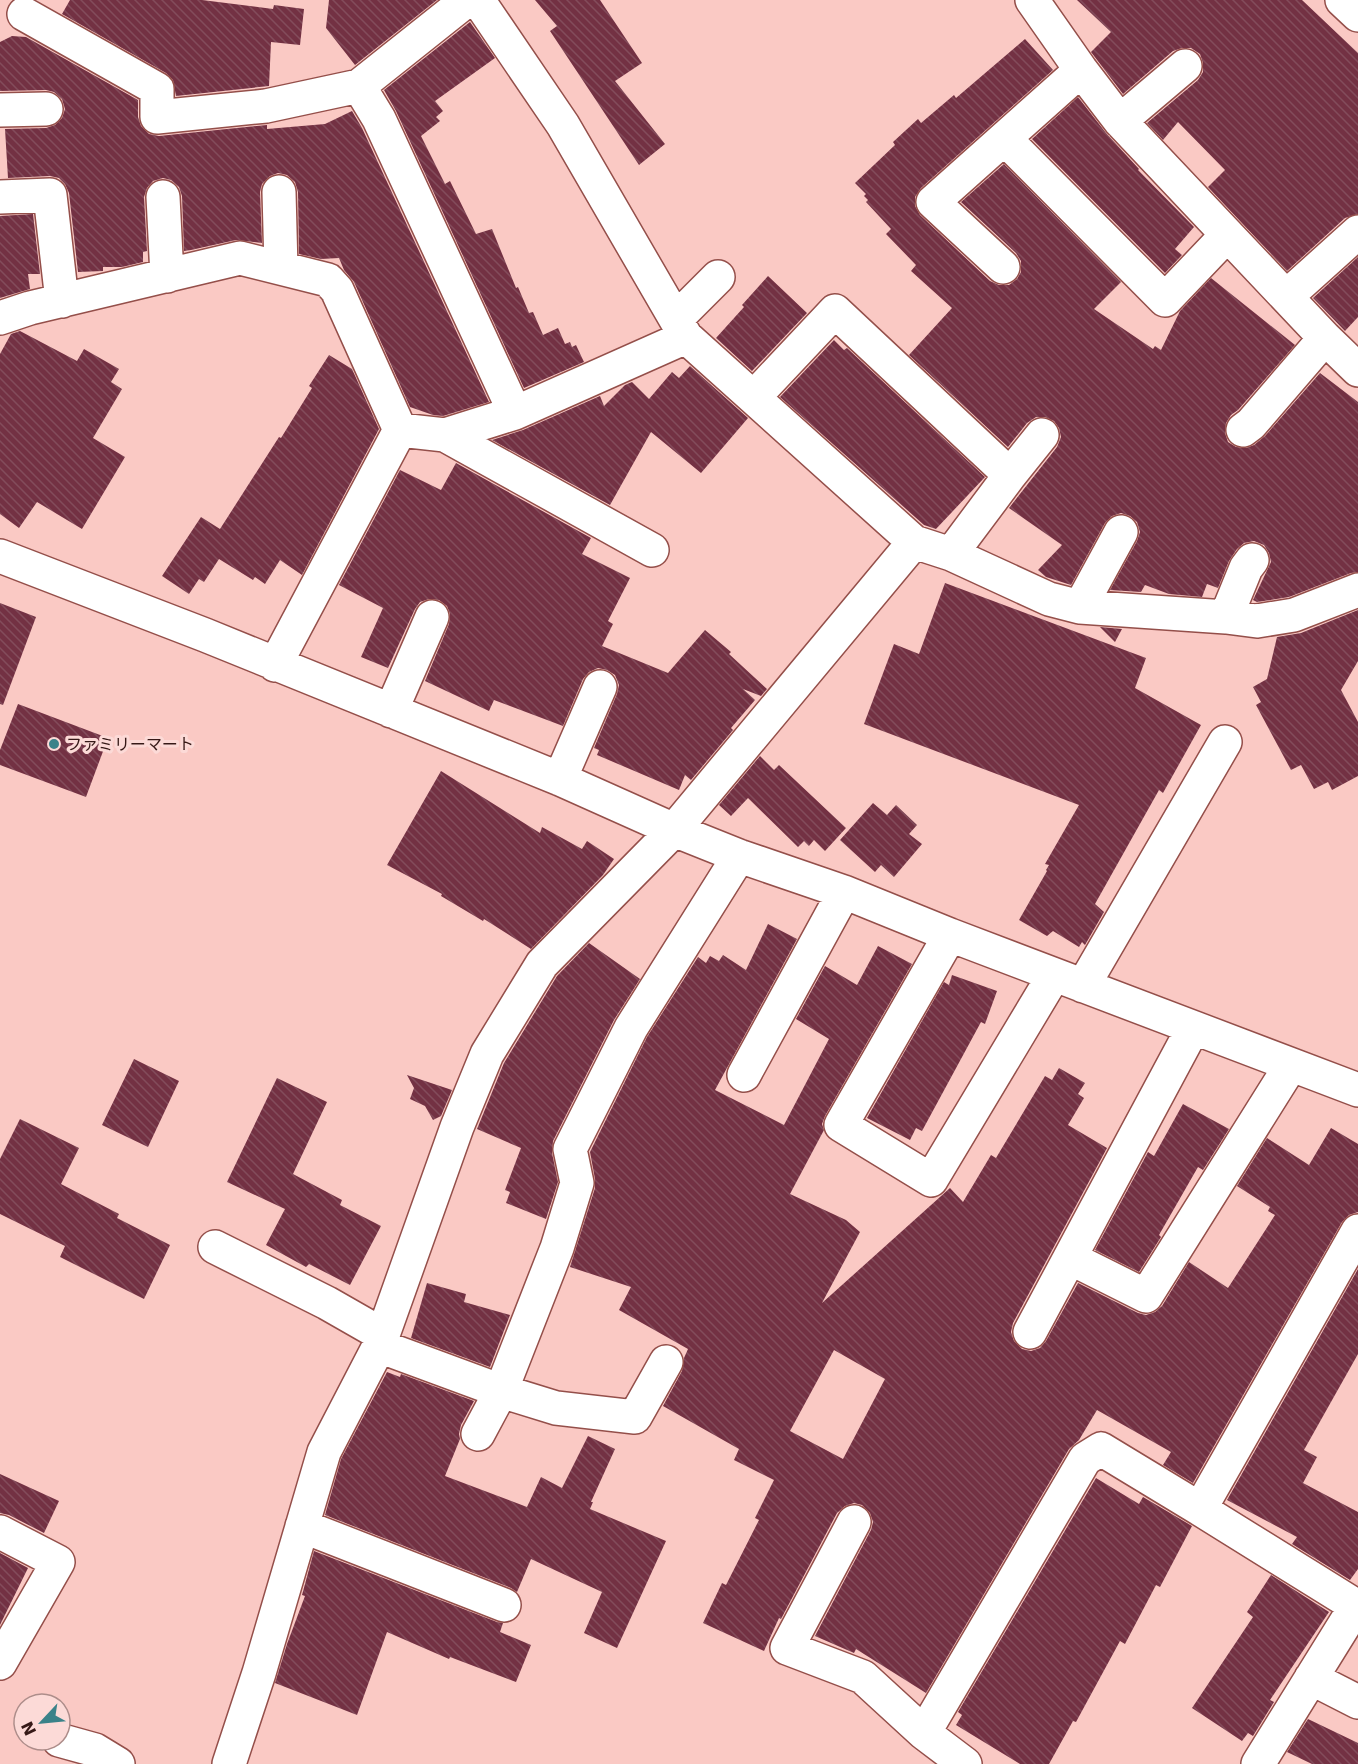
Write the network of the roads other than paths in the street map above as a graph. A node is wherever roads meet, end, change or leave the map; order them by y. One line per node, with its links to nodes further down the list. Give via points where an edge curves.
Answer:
1 (467, 0): 9 (street)
2 (478, 0): 26 (street, via 563,125)
3 (1032, 0): 8 (street)
4 (1342, 0): 6 (street)
5 (23, 15): 9 (street, via 157,89 157,117 266,106)
6 (1358, 15)
7 (1185, 66): 12 (street)
8 (1081, 70): 12 (street); 13 (street)
9 (359, 86): 30 (street, via 379,119)
10 (46, 109): 11 (street)
11 (0, 110)
12 (1120, 122): 18 (street)
13 (1005, 139): 18 (street, via 1165,300); 19 (street, via 933,202)
14 (279, 192): 20 (street)
15 (0, 197): 24 (street, via 50,195)
16 (163, 197): 21 (street)
17 (1358, 232): 23 (street)
18 (1227, 235): 23 (street)
19 (1003, 267)
20 (281, 268): 21 (street, via 240,258); 31 (street, via 328,280 337,290)
21 (167, 276): 24 (street)
22 (718, 277): 26 (street)
23 (1287, 296): 27 (street)
24 (62, 301): 25 (street)
25 (0, 318)
26 (681, 328): 29 (street); 30 (street)
27 (1325, 338): 28 (street); 32 (street)
28 (1358, 370)
29 (754, 397): 35 (street, via 835,311); 37 (street)
30 (515, 413): 33 (street)
31 (400, 430): 33 (street); 46 (street)
32 (1242, 430)
33 (446, 435): 38 (street)
34 (1042, 435): 35 (street)
35 (1010, 475): 39 (street)
36 (1121, 532): 43 (street)
37 (914, 542): 39 (street); 51 (street)
38 (652, 550)
39 (951, 554): 43 (street, via 1049,599)
40 (0, 556): 46 (street)
41 (1252, 560): 45 (street)
42 (1358, 591): 45 (street, via 1294,615 1257,621)
43 (1080, 607): 45 (street)
44 (432, 617): 48 (street)
45 (1226, 617)
46 (275, 665): 48 (street)
47 (600, 687): 50 (street)
48 (391, 711): 50 (street)
49 (1225, 742): 55 (street)
50 (560, 779): 51 (street)
51 (674, 830): 52 (street); 64 (street, via 542,964 487,1054)
52 (739, 856): 53 (street); 66 (street, via 632,1028 570,1149 577,1183 557,1248)
53 (843, 892): 54 (street); 58 (street)
54 (950, 935): 55 (street); 55 (street, via 840,1125 931,1180)
55 (1069, 980): 56 (street)
56 (1193, 1028): 57 (street); 62 (street)
57 (1291, 1065): 59 (street); 62 (street, via 1146,1296)
58 (744, 1075)
59 (1358, 1090)
60 (1358, 1231): 68 (street)
61 (215, 1247): 64 (street, via 327,1303)
62 (1070, 1258): 63 (street)
63 (1030, 1332)
64 (381, 1340): 66 (street); 70 (street, via 324,1452)
65 (666, 1362): 66 (street, via 635,1417 556,1408)
66 (501, 1391): 67 (street)
67 (478, 1434)
68 (1200, 1509): 74 (street, via 1356,1606); 76 (street, via 1101,1449 1085,1459)
69 (854, 1522): 76 (street, via 787,1648 863,1677)
70 (302, 1526): 72 (street); 79 (street)
71 (0, 1532): 73 (street, via 58,1562)
72 (504, 1605)
73 (0, 1663)
74 (1311, 1678): 75 (street); 81 (street)
75 (1358, 1702)
76 (924, 1733): 80 (street)
77 (72, 1744): 78 (street, via 95,1750)
78 (118, 1764)
79 (229, 1764)
80 (965, 1764)
81 (1258, 1764)

